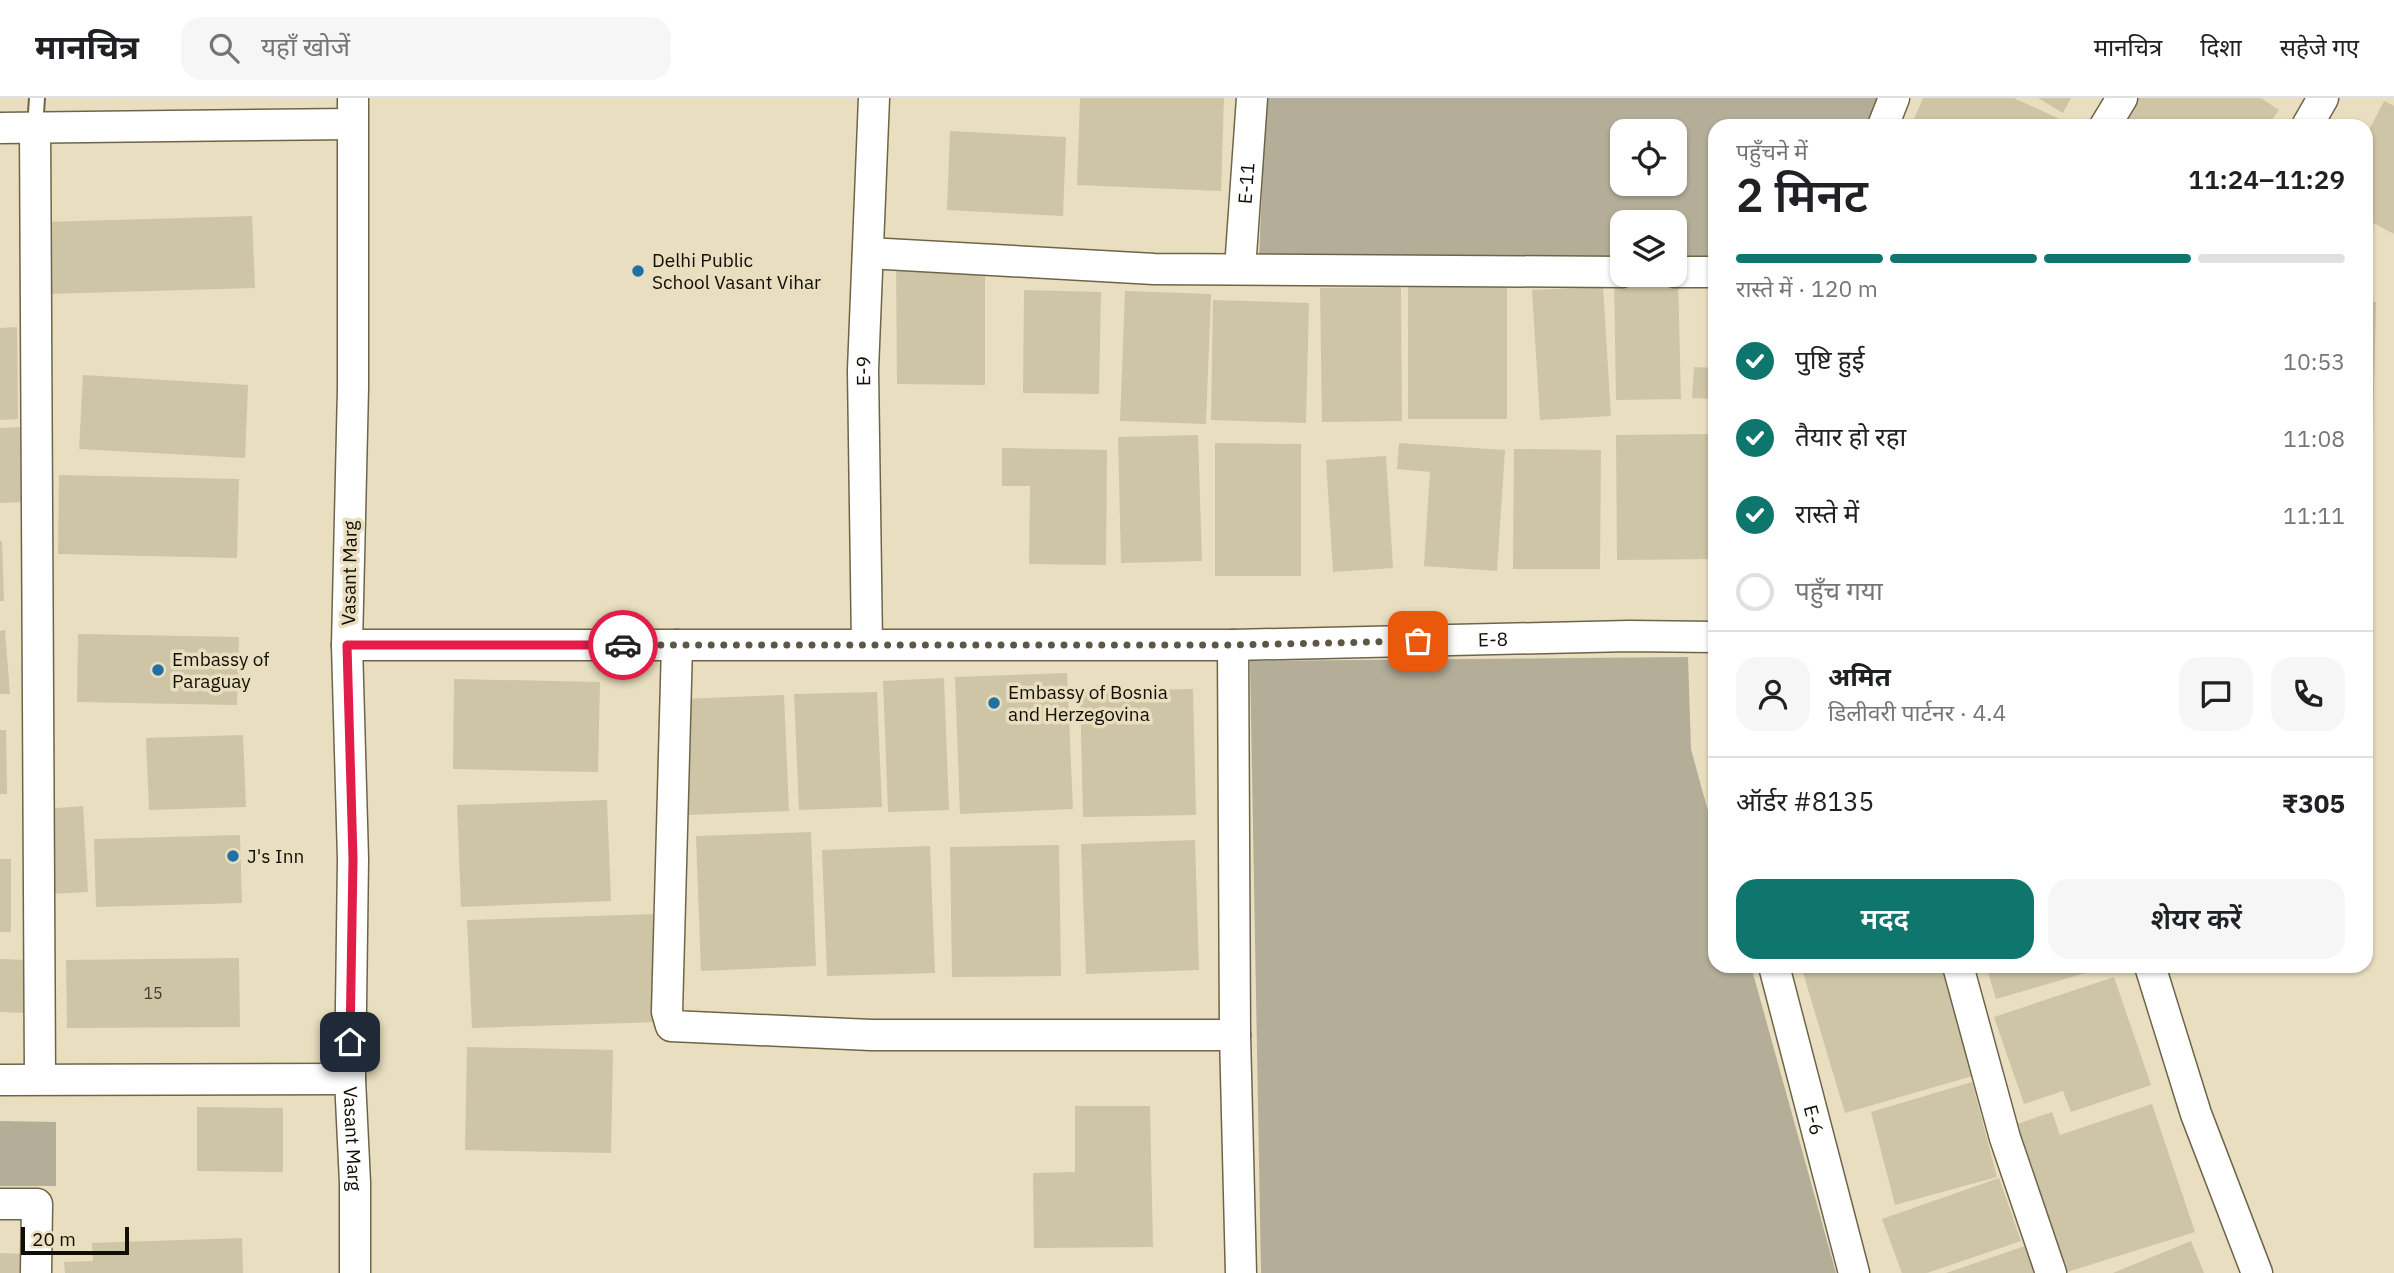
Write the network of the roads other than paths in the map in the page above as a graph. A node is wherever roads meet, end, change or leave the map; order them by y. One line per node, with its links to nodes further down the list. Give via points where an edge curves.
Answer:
1 (37, 98): 12 (lane)
2 (874, 98): 13 (street, E-9)
3 (1252, 98): 14 (street, E-11)
4 (1894, 98): 8 (street)
5 (2122, 98): 9 (street)
6 (2323, 98): 10 (street)
7 (352, 111): 12 (street, Vasant Marg); 20 (street, Vasant Marg, via 353,388)
8 (1886, 119)
9 (2109, 119)
10 (2311, 119)
11 (0, 128): 12 (street, Vasant Marg)
12 (35, 128): 27 (street)
13 (867, 253): 14 (street, via 1154,269); 19 (street, E-9, via 863,370)
14 (1240, 269): 15 (street)
15 (1610, 272)
16 (1687, 272): 17 (street)
17 (1708, 272)
18 (1708, 637): 22 (street, E-8)
19 (867, 644): 21 (street, E-8); 22 (street, E-8)
20 (347, 645): 21 (street, E-8); 28 (street, Vasant Marg, via 353,859)
21 (677, 645): 26 (street, via 667,1012 671,1026 871,1035)
22 (1233, 645): 26 (street)
23 (1776, 973): 34 (street, E-6)
24 (1960, 973): 35 (street, via 2005,1138)
25 (2152, 973): 36 (street, via 2196,1114)
26 (1235, 1035): 33 (street)
27 (40, 1079): 28 (street); 29 (street)
28 (350, 1079): 32 (street, Vasant Marg)
29 (0, 1080)
30 (0, 1204): 31 (street, via 37,1204)
31 (36, 1273)
32 (355, 1273)
33 (1241, 1273)
34 (1854, 1273)
35 (2051, 1273)
36 (2257, 1273)

